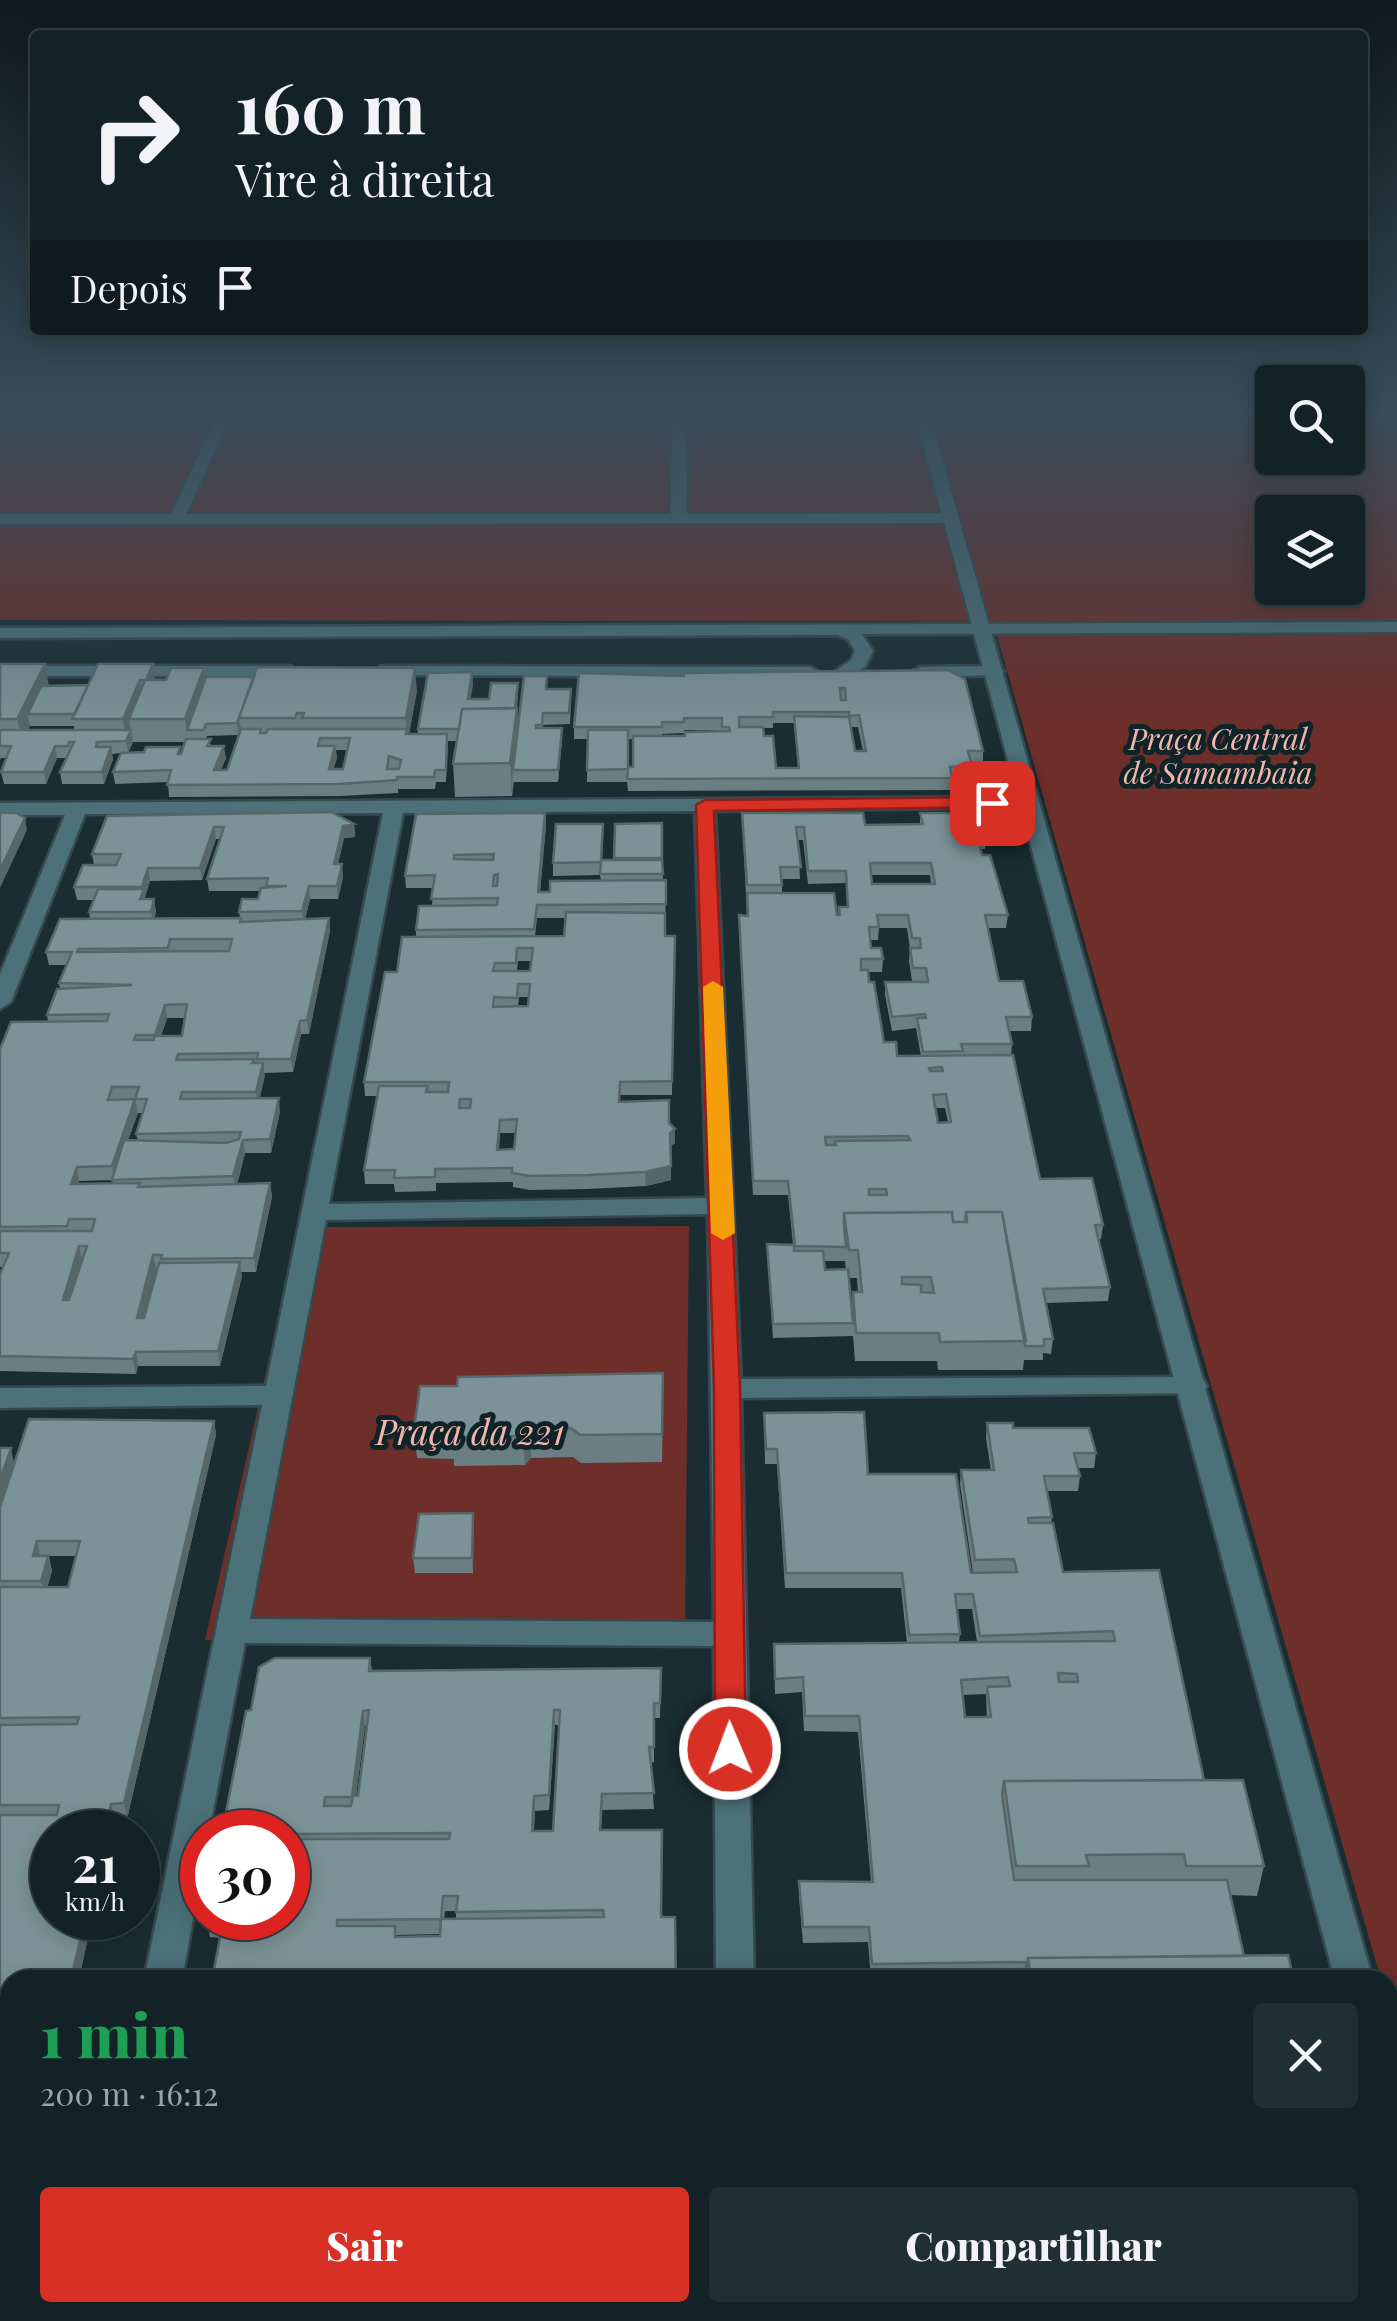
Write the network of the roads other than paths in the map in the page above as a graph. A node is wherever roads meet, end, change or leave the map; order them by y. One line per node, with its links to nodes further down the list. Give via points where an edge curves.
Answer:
1 (179, 514): 7 (street)
2 (679, 514): 4 (street)
3 (949, 514): 5 (street)
4 (679, 518): 5 (street); 7 (street)
5 (950, 518): 9 (street)
6 (0, 520): 7 (street)
7 (176, 520)
8 (1397, 627): 9 (street)
9 (983, 629): 10 (street); 16 (street)
10 (844, 631): 11 (street); 15 (street, via 864,651)
11 (0, 632)
12 (0, 671): 13 (street)
13 (314, 671)
14 (373, 672): 15 (street)
15 (844, 672): 16 (street)
16 (995, 672): 17 (street)
17 (1028, 802): 18 (street); 25 (street)
18 (705, 805): 19 (street); 23 (street)
19 (394, 806): 20 (street); 24 (street)
20 (78, 808): 21 (street); 22 (street)
21 (0, 809)
22 (0, 1002)
23 (722, 1206): 24 (street); 26 (street)
24 (315, 1212): 27 (street)
25 (1194, 1386): 26 (street); 33 (street)
26 (727, 1388): 30 (street)
27 (280, 1395): 28 (street); 29 (street)
28 (0, 1398)
29 (230, 1632): 30 (street); 31 (street)
30 (728, 1634): 32 (street)
31 (165, 1970)
32 (736, 1970)
33 (1351, 1970)

